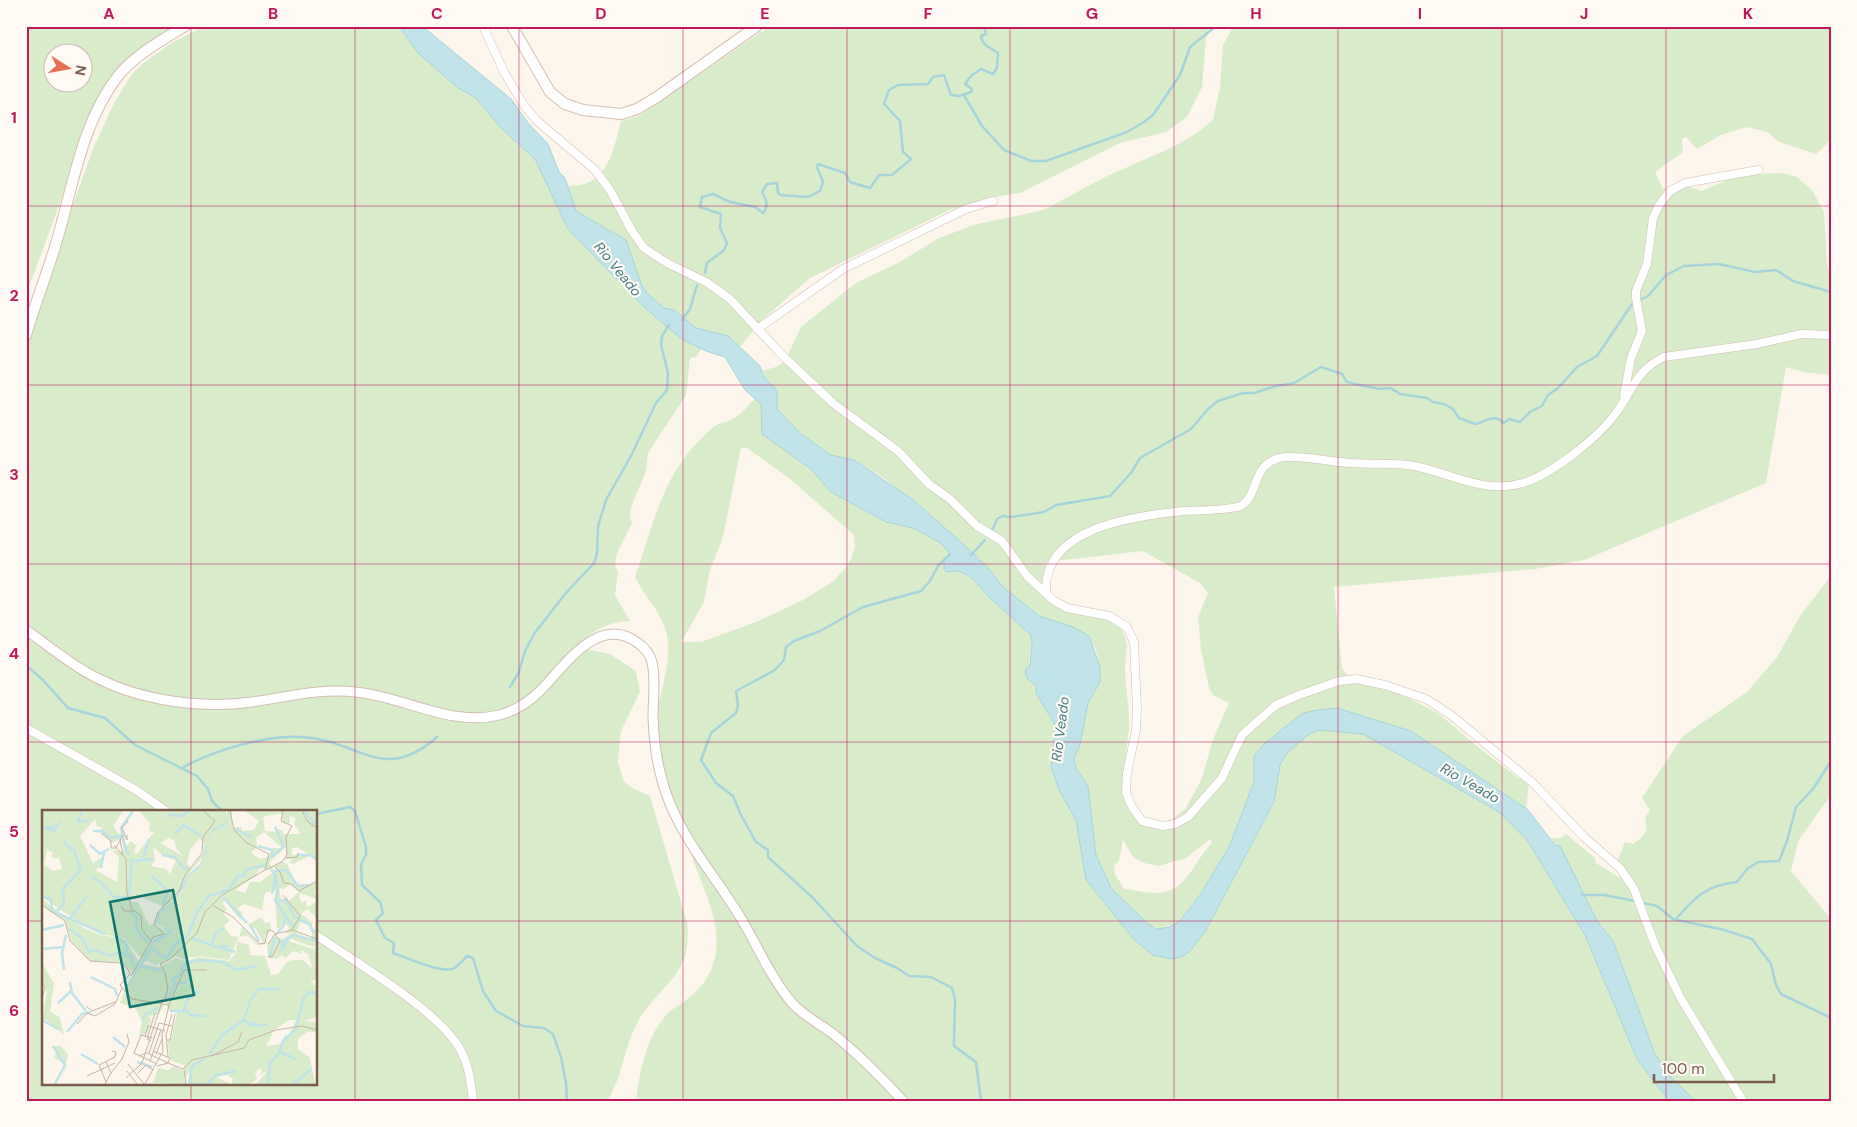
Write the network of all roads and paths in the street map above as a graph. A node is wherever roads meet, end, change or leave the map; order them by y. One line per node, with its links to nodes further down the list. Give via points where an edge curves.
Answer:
1 (185, 26): 8 (main road, via 138,57 118,76 104,98 81,154 57,243)
2 (483, 26): 7 (street, via 523,104 536,120 595,170 644,248 721,291)
3 (512, 26): 4 (main road, via 550,92 565,104 583,110 621,114 657,97)
4 (757, 26)
5 (1758, 170): 10 (street, via 1686,183 1670,191 1659,204 1653,218 1647,264 1636,291 1643,325 1631,358)
6 (993, 201): 7 (street, via 966,210 850,265)
7 (757, 329): 11 (street, via 840,409 898,451 976,526 1002,542 1027,576)
8 (26, 335)
9 (1831, 335): 10 (street, via 1801,334 1757,344 1664,357 1651,363 1639,375)
10 (1624, 400): 11 (street, via 1611,420 1581,450 1537,477 1514,485 1479,485 1408,465 1280,458 1264,466 1250,496 1240,506 1138,517 1077,538 1054,557)
11 (1046, 592): 18 (street, via 1067,608 1117,620 1132,635 1136,730 1126,792 1135,813 1148,824 1168,826 1188,817 1222,778 1242,735 1276,705 1318,688 1346,680 1370,681 1412,693 1450,715 1533,783 1584,837 1620,868 1634,889 1680,997)
12 (26, 630): 17 (street, via 95,678 170,700 231,704 338,690 360,692 442,714 479,718 501,715 524,703 538,693 576,652 598,636 616,634 632,639 647,651 652,662 656,752 665,791 684,832 793,1003 840,1040)
13 (26, 728): 14 (street, via 136,790)
14 (165, 810)
15 (318, 937): 16 (street, via 420,1007 453,1038 467,1065)
16 (472, 1101)
17 (903, 1101)
18 (1743, 1101)

